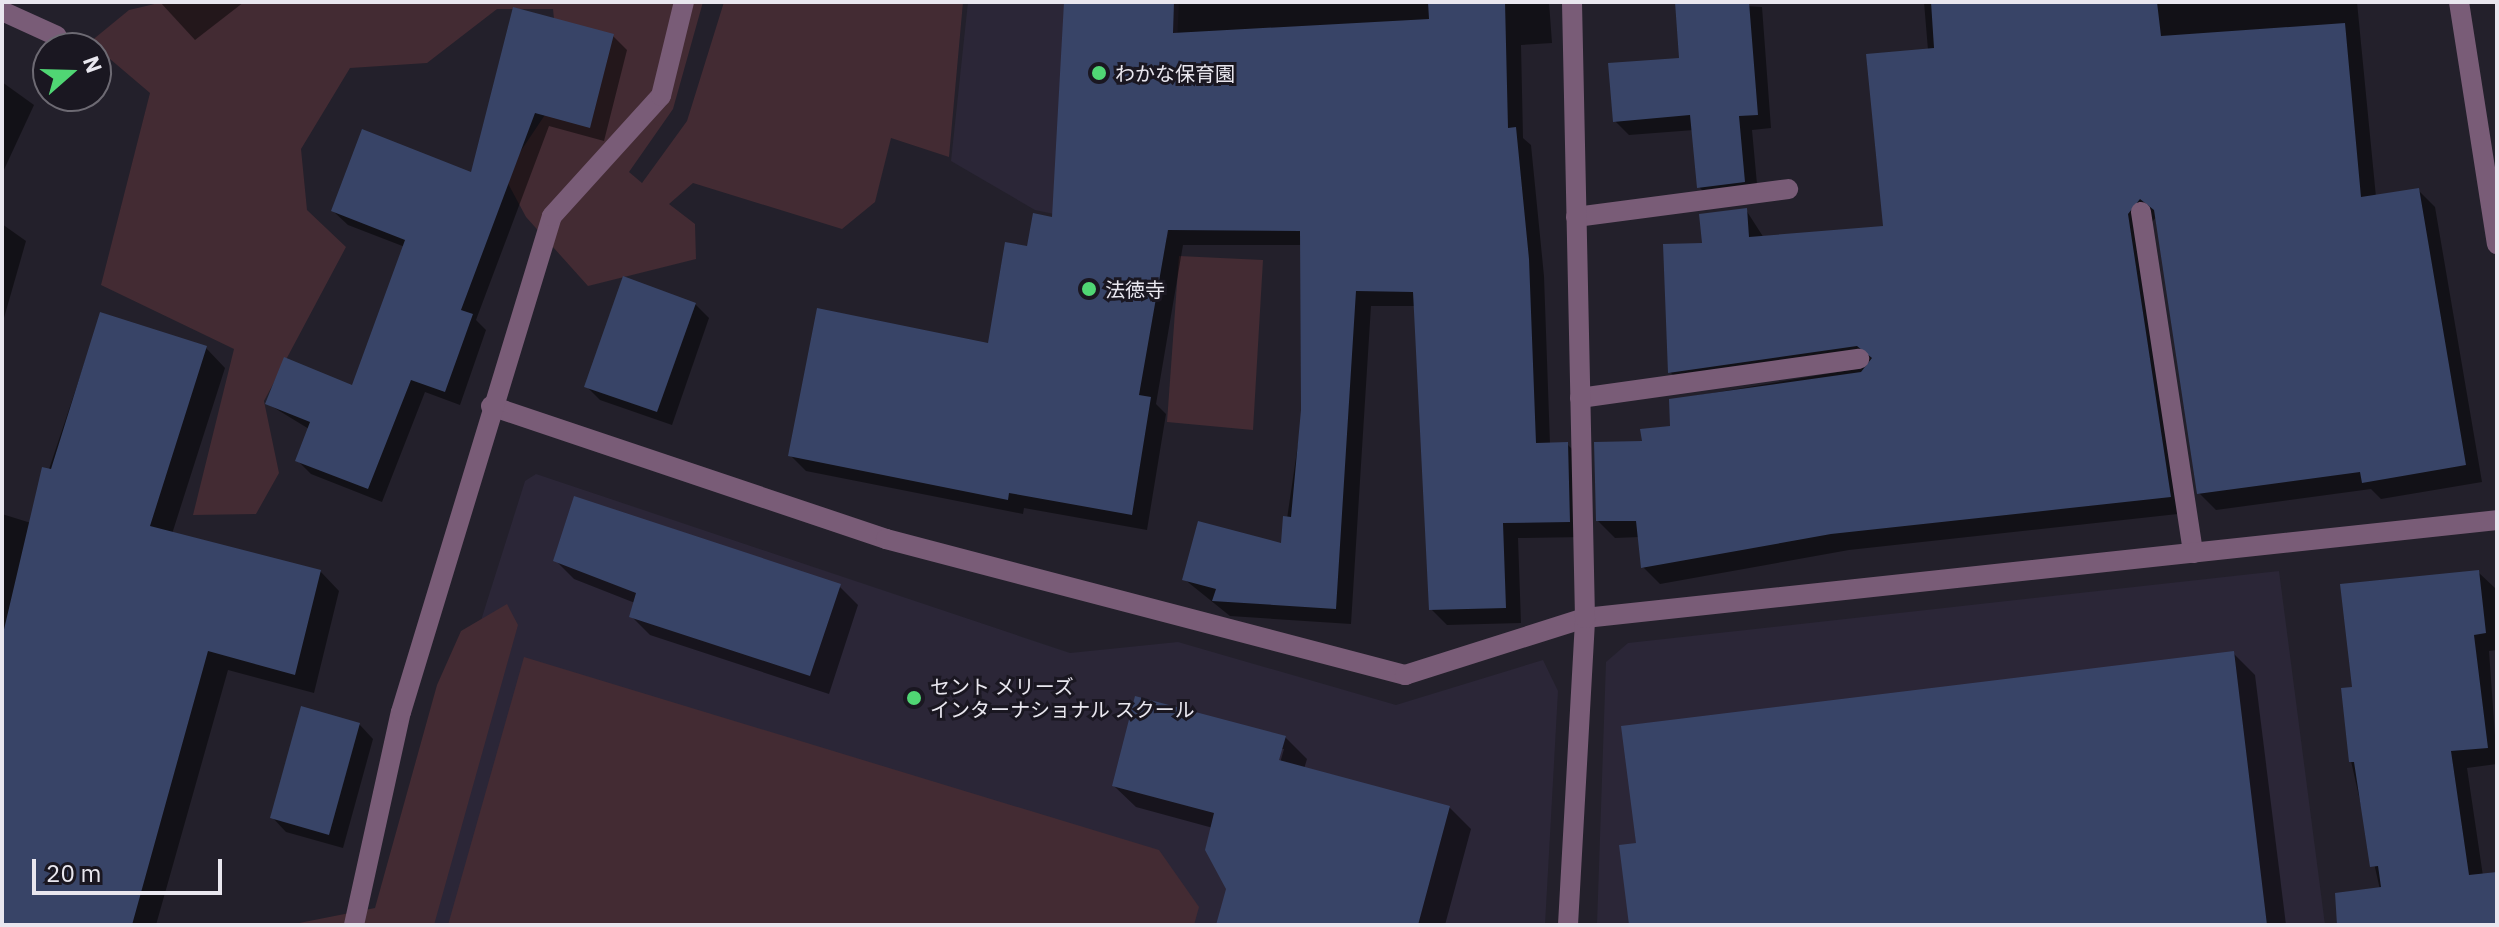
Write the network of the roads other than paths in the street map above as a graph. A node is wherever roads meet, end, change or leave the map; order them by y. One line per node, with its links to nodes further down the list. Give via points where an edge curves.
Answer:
1 (684, 2): 12 (street, via 661,96 552,216)
2 (1572, 2): 8 (street)
3 (2459, 2): 9 (street)
4 (2, 11): 5 (street)
5 (48, 32)
6 (1788, 189): 8 (street)
7 (2141, 212): 14 (street)
8 (1576, 217): 11 (street)
9 (2497, 244)
10 (1859, 359): 11 (street)
11 (1580, 398): 15 (street)
12 (491, 406): 15 (street, via 886,539 1405,675); 16 (street, via 401,712)
13 (2497, 520): 14 (street)
14 (2193, 553): 15 (street)
15 (1585, 618): 17 (street)
16 (354, 925)
17 (1568, 925)

